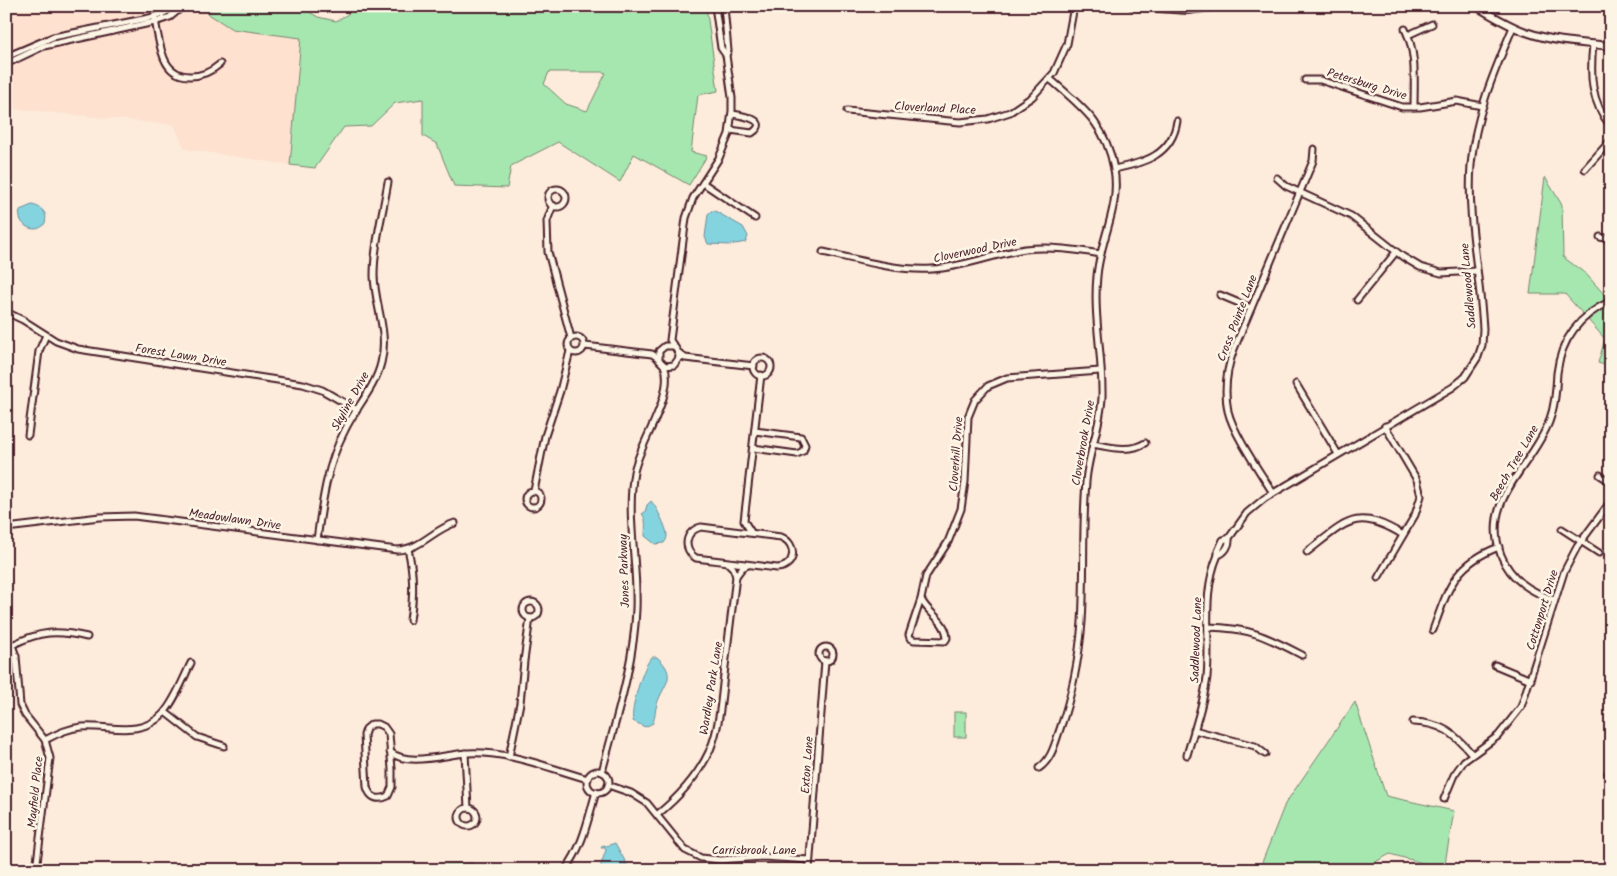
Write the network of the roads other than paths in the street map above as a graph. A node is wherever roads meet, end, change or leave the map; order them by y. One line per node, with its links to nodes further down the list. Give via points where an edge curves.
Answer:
1 (175, 6): 9 (street)
2 (183, 6): 9 (street, via 170,17)
3 (715, 6): 16 (street, via 721,48)
4 (724, 6): 16 (street)
5 (1074, 6): 20 (street, Cloverland Place, via 1065,51)
6 (1132, 6): 7 (main road, via 1187,10)
7 (1221, 6)
8 (1476, 6): 11 (main road)
9 (155, 19): 17 (street, via 53,37); 18 (street, via 44,46); 19 (street, via 164,58 177,73 198,76)
10 (1432, 24): 13 (street)
11 (1513, 27): 14 (main road, via 1550,39); 22 (street, Saddlewood Lane)
12 (1405, 29): 13 (street)
13 (1408, 35): 23 (street, via 1413,54)
14 (1593, 44): 15 (main road); 27 (street, via 1593,89)
15 (1611, 46)
16 (726, 55): 25 (street)
17 (6, 57)
18 (6, 64)
19 (220, 64)
20 (1050, 79): 24 (street, Cloverland Place, via 1017,108 985,120 954,122); 31 (street, Cloverbrook Drive, via 1090,115 1106,143)
21 (1305, 80): 23 (street, Petersburg Drive, via 1320,80 1393,105)
22 (1482, 106): 23 (street, Petersburg Drive, via 1452,101); 44 (street, Saddlewood Lane, via 1471,171)
23 (1414, 108)
24 (848, 111)
25 (732, 114): 28 (street); 28 (street, via 752,118 758,125 752,133)
26 (1177, 121): 31 (street, via 1173,138 1161,151 1141,162)
27 (1611, 126)
28 (730, 130): 35 (street, via 719,158)
29 (1611, 140): 32 (street)
30 (1314, 149): 36 (street, Cross Pointe Lane)
31 (1114, 169): 43 (street, Cloverbrook Drive, via 1115,204)
32 (1585, 169)
33 (1278, 178): 36 (street)
34 (388, 182): 70 (street, Skyline Drive, via 374,267 383,326 383,353 373,383)
35 (703, 183): 38 (street); 52 (street, via 691,203 684,227)
36 (1300, 193): 42 (street, via 1354,218); 48 (street, Cross Pointe Lane)
37 (553, 205): 51 (street, via 547,221 548,252)
38 (754, 218)
39 (1600, 237): 40 (street)
40 (1611, 239)
41 (823, 252): 43 (street, Cloverwood Drive, via 898,268 920,269 950,267 1032,248 1062,248)
42 (1396, 252): 44 (street, via 1436,272); 46 (street)
43 (1101, 254): 66 (street, Cloverbrook Drive, via 1096,290)
44 (1477, 271): 71 (street, Saddlewood Lane, via 1483,338 1476,361 1450,390)
45 (1220, 295): 48 (street)
46 (1357, 300)
47 (1611, 301): 93 (street, Beech Tree Lane, via 1584,318 1564,344 1549,422 1499,507 1496,526)
48 (1251, 308): 81 (street, Cross Pointe Lane, via 1230,362 1227,406 1237,432)
49 (6, 312): 50 (street, Forest Lawn Drive)
50 (46, 335): 70 (street, Forest Lawn Drive, via 86,351 307,385); 73 (street, via 39,352)
51 (571, 338): 53 (street, via 580,337); 56 (street, via 568,344)
52 (670, 340): 54 (street); 55 (street)
53 (585, 346): 56 (street, via 579,353); 59 (street)
54 (665, 346): 55 (street); 57 (street)
55 (673, 346): 58 (street)
56 (570, 351): 80 (street, via 545,436)
57 (659, 351): 59 (street); 60 (street)
58 (678, 353): 61 (street); 62 (street)
59 (652, 354): 60 (street)
60 (658, 358): 63 (street)
61 (685, 358): 62 (street); 65 (street)
62 (678, 361): 64 (street)
63 (664, 365): 64 (street); 67 (street)
64 (671, 366): 67 (street, Jones Parkway)
65 (754, 366): 68 (street, via 756,373); 68 (street, via 759,359 769,362 769,372)
66 (1100, 371): 75 (street, Cloverbrook Drive, via 1101,403); 100 (street, Cloverhill Drive, via 1010,378 991,384 980,393 969,414 965,482 958,518 948,542 926,576)
67 (667, 372): 128 (street, Jones Parkway, via 663,400 634,471 636,609 632,657)
68 (761, 375): 72 (street)
69 (1296, 384): 77 (street)
70 (357, 410): 90 (street, Skyline Drive, via 335,455 322,500)
71 (1385, 426): 77 (street, Saddlewood Lane); 89 (street, via 1417,480 1420,493 1417,511)
72 (755, 431): 76 (street); 76 (street, via 801,437 805,445 797,454)
73 (28, 435)
74 (1145, 443): 75 (street, via 1128,449)
75 (1092, 444): 126 (street, Cloverbrook Drive, via 1085,488 1082,620 1076,669 1055,743 1048,761)
76 (753, 448): 83 (street)
77 (1338, 454): 81 (street, Saddlewood Lane)
78 (1600, 475): 79 (street)
79 (1611, 482)
80 (534, 491)
81 (1273, 493): 104 (street, Saddlewood Lane, via 1247,513 1220,546 1209,582)
82 (1611, 502): 91 (street, Cottonport Drive)
83 (744, 521): 87 (street); 88 (street)
84 (455, 523): 92 (street, Meadowlawn Drive)
85 (6, 528): 90 (street, Meadowlawn Drive, via 128,516)
86 (1562, 529): 91 (street)
87 (733, 530): 88 (street); 96 (street, via 698,527 687,540 689,552 696,558)
88 (751, 532): 97 (street, via 784,538 790,543 793,554 790,562 781,568)
89 (1404, 535): 94 (street, via 1379,522 1356,520 1341,526); 99 (street)
90 (316, 540): 92 (street, Meadowlawn Drive, via 378,548)
91 (1581, 541): 95 (street); 101 (street, Cottonport Drive, via 1564,572)
92 (408, 548): 103 (street, via 414,584)
93 (1499, 548): 101 (street, Beech Tree Lane, via 1505,564 1519,582); 105 (street, via 1475,558 1462,569 1446,596)
94 (1307, 552)
95 (1599, 553)
96 (728, 563): 97 (street); 98 (street)
97 (748, 565): 98 (street)
98 (736, 576): 134 (street, Wardley Park Lane, via 719,717 712,742 689,785)
99 (1378, 578)
100 (921, 599): 100 (street, via 909,636 914,640 945,641 947,634 943,625)
101 (1554, 600): 113 (street, Cottonport Drive)
102 (530, 618): 124 (street, via 520,703)
103 (410, 620)
104 (1208, 627): 109 (street, via 1255,633); 116 (street, Saddlewood Lane, via 1207,678)
105 (1433, 630)
106 (87, 637): 108 (street, via 46,632)
107 (6, 638): 108 (street, Mayfield Place)
108 (12, 645): 117 (street, Mayfield Place, via 17,661 20,704)
109 (1302, 655)
110 (825, 661): 135 (street, Exton Lane)
111 (191, 663): 114 (street)
112 (1495, 664): 113 (street)
113 (1531, 680): 122 (street, Cottonport Drive, via 1521,707 1504,730)
114 (165, 712): 117 (street, via 139,728 79,727); 118 (street, via 197,737)
115 (1413, 722): 122 (street, via 1445,728)
116 (1194, 730): 121 (street, via 1252,745); 123 (street, Saddlewood Lane)
117 (45, 740): 136 (street, Mayfield Place, via 50,768)
118 (224, 746)
119 (390, 752): 125 (street); 127 (street); 127 (street, via 386,728 378,724 368,727 364,735 367,787 374,797 383,798 391,792)
120 (465, 753): 124 (street); 125 (street); 133 (street)
121 (1265, 754)
122 (1472, 754): 132 (street, Cottonport Drive, via 1457,771)
123 (1187, 756)
124 (509, 757): 129 (street)
125 (402, 759): 127 (street)
126 (1039, 768)
127 (392, 769)
128 (602, 772): 129 (street, via 592,773); 130 (street, via 607,776)
129 (588, 778): 131 (street, via 588,786)
130 (608, 785): 131 (street, via 603,791); 134 (street, Carrisbrook Lane, via 640,798)
131 (596, 792): 137 (street, via 581,842)
132 (1444, 798)
133 (468, 808)
134 (658, 814): 135 (street, Carrisbrook Lane, via 685,850 701,858)
135 (809, 860): 138 (street, Exton Lane)
136 (36, 870)
137 (565, 870)
138 (809, 870)

